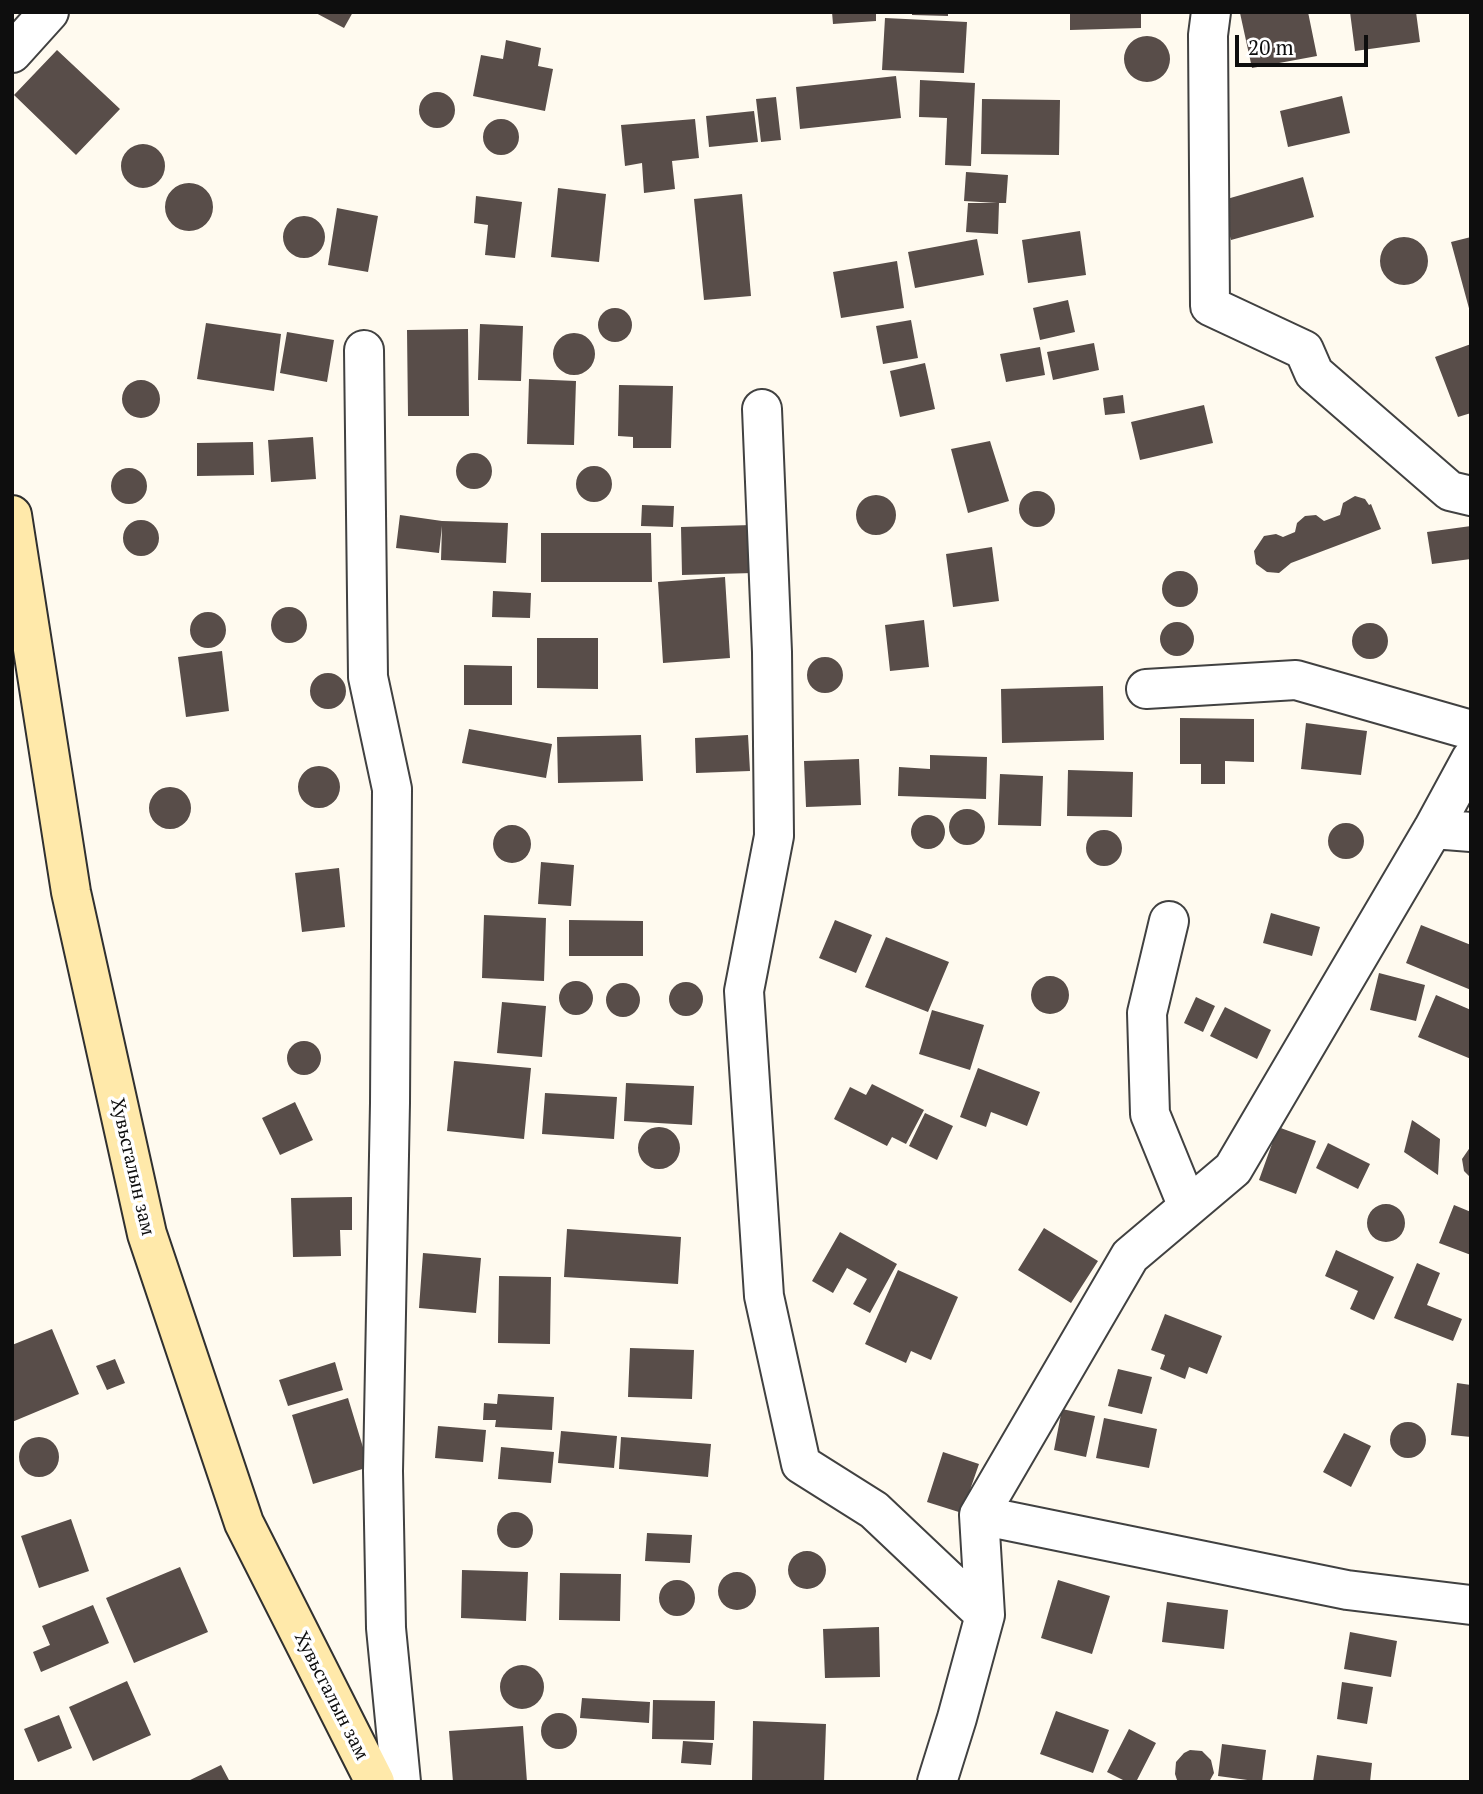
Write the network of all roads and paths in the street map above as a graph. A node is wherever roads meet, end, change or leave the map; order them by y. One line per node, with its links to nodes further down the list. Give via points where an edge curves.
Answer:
1 (49, 12): 3 (street)
2 (1211, 12): 6 (street, via 1210,306 1304,350 1314,373 1450,491)
3 (12, 53)
4 (364, 350): 19 (street, via 368,677 392,789 383,1471 386,1628)
5 (762, 409): 17 (street, via 774,836 744,991 764,1296 801,1464 874,1510)
6 (1471, 496)
7 (12, 515): 18 (main road, Хувьсгалын зам, via 71,892 147,1234 244,1524)
8 (1146, 689): 9 (street, via 1296,680)
9 (1471, 730)
10 (1471, 759): 11 (street)
11 (1433, 829): 12 (street); 14 (street, via 1233,1169)
12 (1471, 832)
13 (1169, 921): 14 (street, via 1147,1013 1150,1114)
14 (1188, 1207): 15 (street, via 1130,1256)
15 (979, 1515): 16 (street, via 1347,1590); 17 (street)
16 (1471, 1605)
17 (985, 1615): 20 (street)
18 (375, 1782)
19 (401, 1782)
20 (937, 1782)

